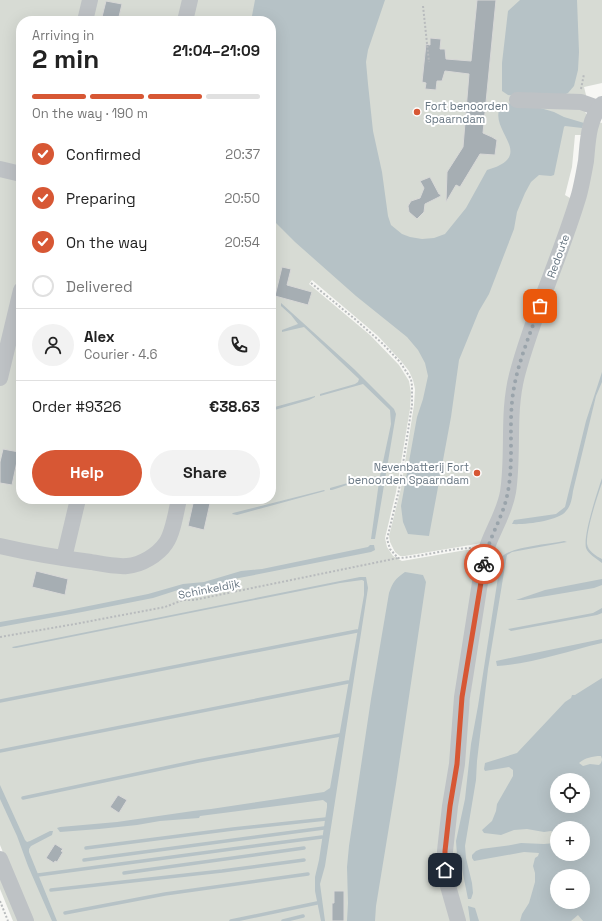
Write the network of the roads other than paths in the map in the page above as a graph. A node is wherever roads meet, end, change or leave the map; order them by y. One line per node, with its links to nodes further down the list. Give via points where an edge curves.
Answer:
1 (90, 0): 3 (street)
2 (190, 0): 4 (street)
3 (86, 16)
4 (186, 16)
5 (517, 100): 6 (street, via 581,102)
6 (600, 106): 17 (street, Redoute, via 590,125 579,195 517,375 512,403 508,495 486,548 463,690 458,756 445,851 446,879)
7 (0, 169): 8 (street)
8 (16, 173)
9 (16, 311): 10 (street)
10 (0, 378)
11 (77, 504): 14 (street)
12 (178, 504): 14 (street, via 167,542 141,562 127,566)
13 (0, 546): 14 (street)
14 (64, 558)
15 (0, 859): 16 (street)
16 (26, 921)
17 (458, 921)

